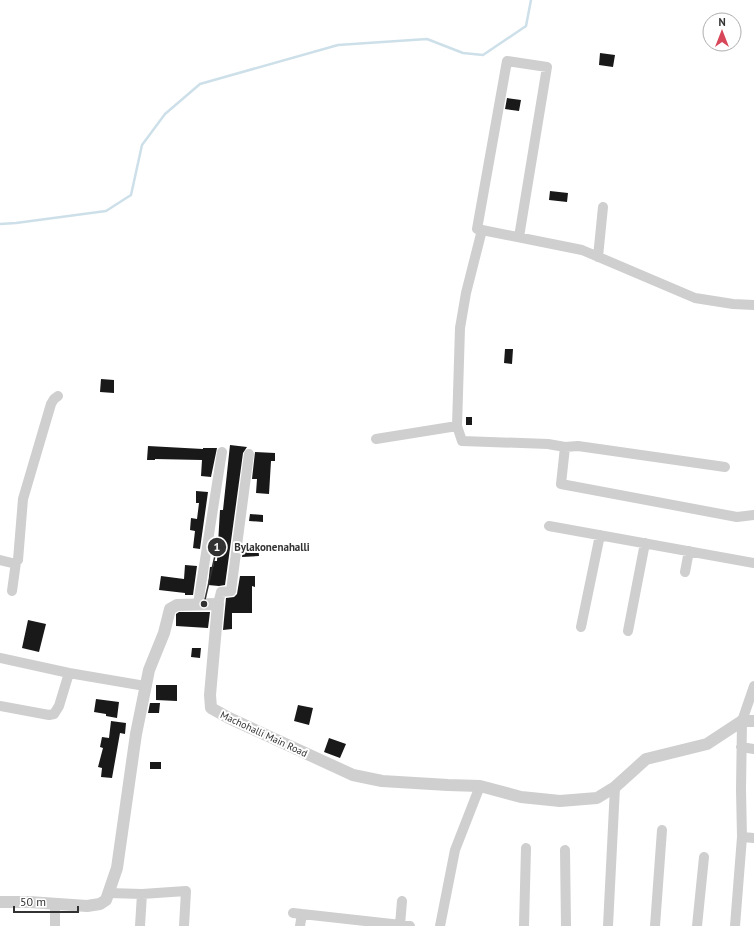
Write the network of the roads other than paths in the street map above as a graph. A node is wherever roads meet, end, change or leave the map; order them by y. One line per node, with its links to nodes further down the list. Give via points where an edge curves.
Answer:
1 (603, 207): 4 (street)
2 (482, 230): 3 (street); 3 (street, via 477,229 507,60 547,67); 7 (street, via 460,328)
3 (519, 237): 4 (street, via 582,250)
4 (598, 257): 5 (street, via 695,298)
5 (754, 305)
6 (58, 396): 19 (street, via 51,404 23,499 20,552)
7 (457, 426): 8 (street); 9 (street, via 462,441 548,444)
8 (376, 439)
9 (564, 447): 12 (street, via 578,446); 13 (street, via 561,484 737,517)
10 (222, 452): 23 (street)
11 (249, 454): 24 (street, via 231,591 221,592)
12 (725, 467)
13 (754, 515)
14 (549, 526): 15 (street)
15 (600, 535): 16 (street); 25 (street)
16 (645, 543): 17 (street); 26 (street)
17 (689, 551): 20 (street); 21 (street)
18 (0, 560): 19 (street)
19 (16, 562): 22 (street)
20 (754, 563)
21 (685, 572)
22 (12, 591)
23 (198, 604): 24 (street); 29 (street, via 177,605 170,609 164,633 148,670)
24 (218, 604): 36 (street, Machohalli Main Road, via 210,689 211,708 352,775 382,781)
25 (581, 627)
26 (628, 631)
27 (0, 658): 28 (street)
28 (69, 673): 29 (street); 31 (street, via 54,714)
29 (145, 686): 44 (street, via 117,868)
30 (754, 686): 32 (street)
31 (0, 706)
32 (742, 721): 33 (street); 34 (street); 37 (street, Machohalli Main Road, via 707,744 646,759)
33 (754, 721)
34 (741, 747): 35 (street); 39 (street)
35 (754, 749)
36 (480, 786): 37 (street, Machohalli Main Road, via 521,797 560,801 597,798); 56 (street, via 455,850)
37 (615, 787): 59 (street)
38 (662, 830): 60 (street)
39 (742, 837): 40 (street); 62 (street)
40 (754, 838)
41 (526, 848): 57 (street)
42 (566, 850): 58 (street)
43 (704, 857): 61 (street)
44 (109, 893): 45 (street); 48 (street, via 106,900 100,904 87,906)
45 (142, 894): 53 (street); 54 (street, via 186,891)
46 (402, 901): 51 (street)
47 (0, 902): 48 (street)
48 (54, 903): 52 (street)
49 (336, 922): 50 (street); 55 (street, via 297,913)
50 (380, 924): 51 (street)
51 (405, 925)
52 (55, 926)
53 (140, 926)
54 (184, 926)
55 (300, 926)
56 (440, 926)
57 (524, 926)
58 (566, 926)
59 (608, 926)
60 (656, 926)
61 (697, 926)
62 (735, 926)

